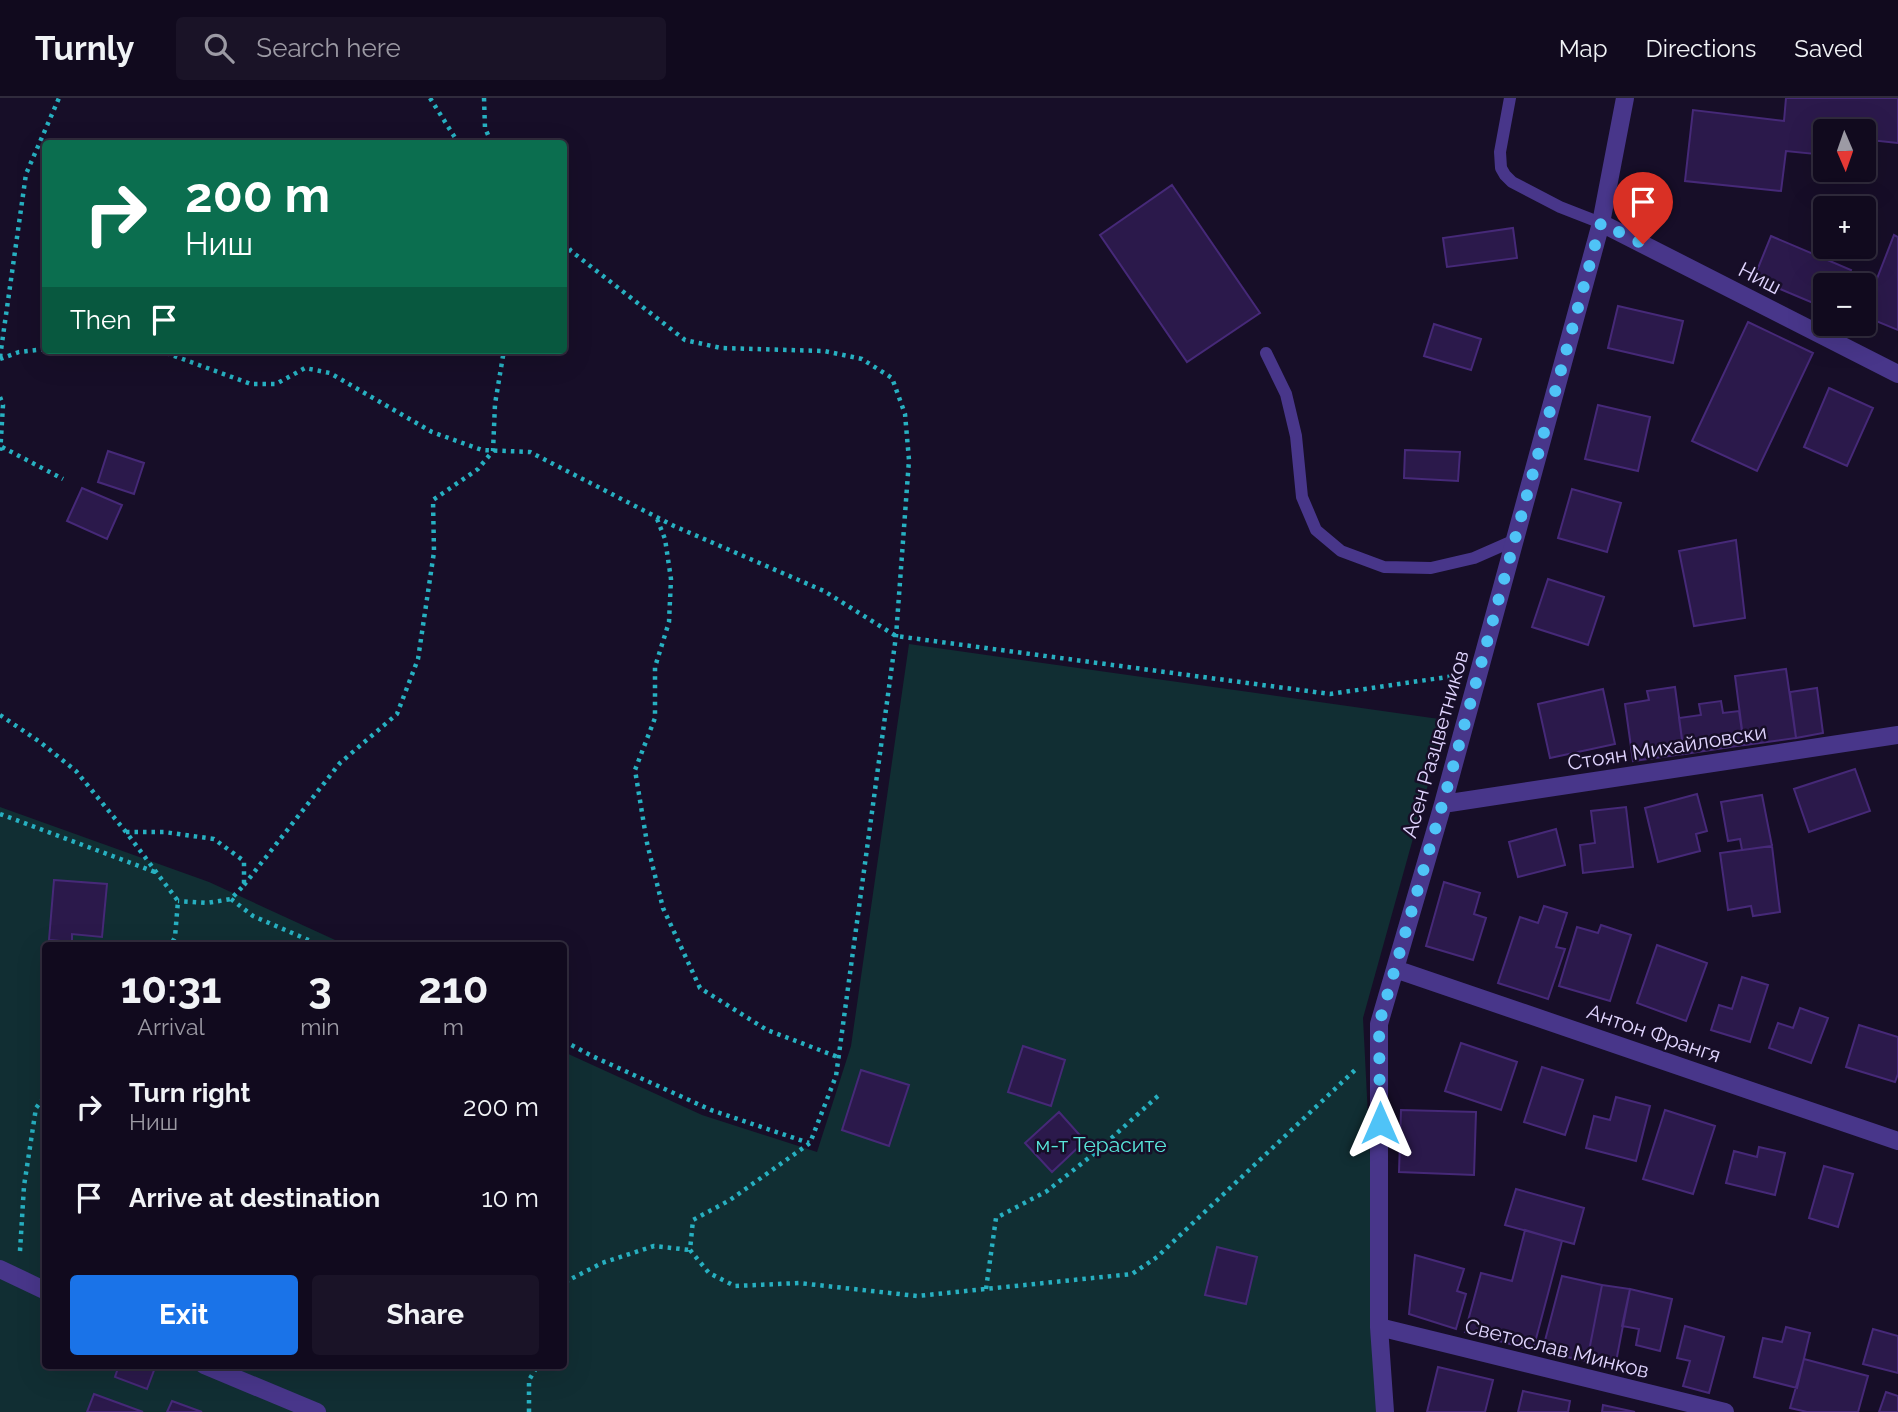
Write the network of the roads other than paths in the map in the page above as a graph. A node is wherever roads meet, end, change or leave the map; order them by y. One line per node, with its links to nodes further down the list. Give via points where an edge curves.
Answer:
1 (1510, 98): 3 (lane, via 1500,152 1505,175 1560,207)
2 (1625, 98): 3 (street, Асен Разцветников)
3 (1601, 223): 5 (street, Ниш); 6 (street, Асен Разцветников)
4 (1266, 353): 6 (lane, via 1286,394 1302,497 1316,530 1341,551 1384,567 1431,568 1474,558)
5 (1898, 374)
6 (1516, 540): 8 (street, Асен Разцветников)
7 (1898, 735): 8 (street, Стоян Михайловски)
8 (1443, 804): 9 (street, Асен Разцветников)
9 (1395, 969): 10 (street, Антон Франгя); 13 (street, Асен Разцветников, via 1379,1024)
10 (1898, 1141)
11 (0, 1269): 12 (street)
12 (42, 1289)
13 (1380, 1327): 16 (street, Асен Разцветников); 17 (street, Светослав Минков)
14 (214, 1369): 15 (street)
15 (317, 1412)
16 (1385, 1412)
17 (1724, 1412)

